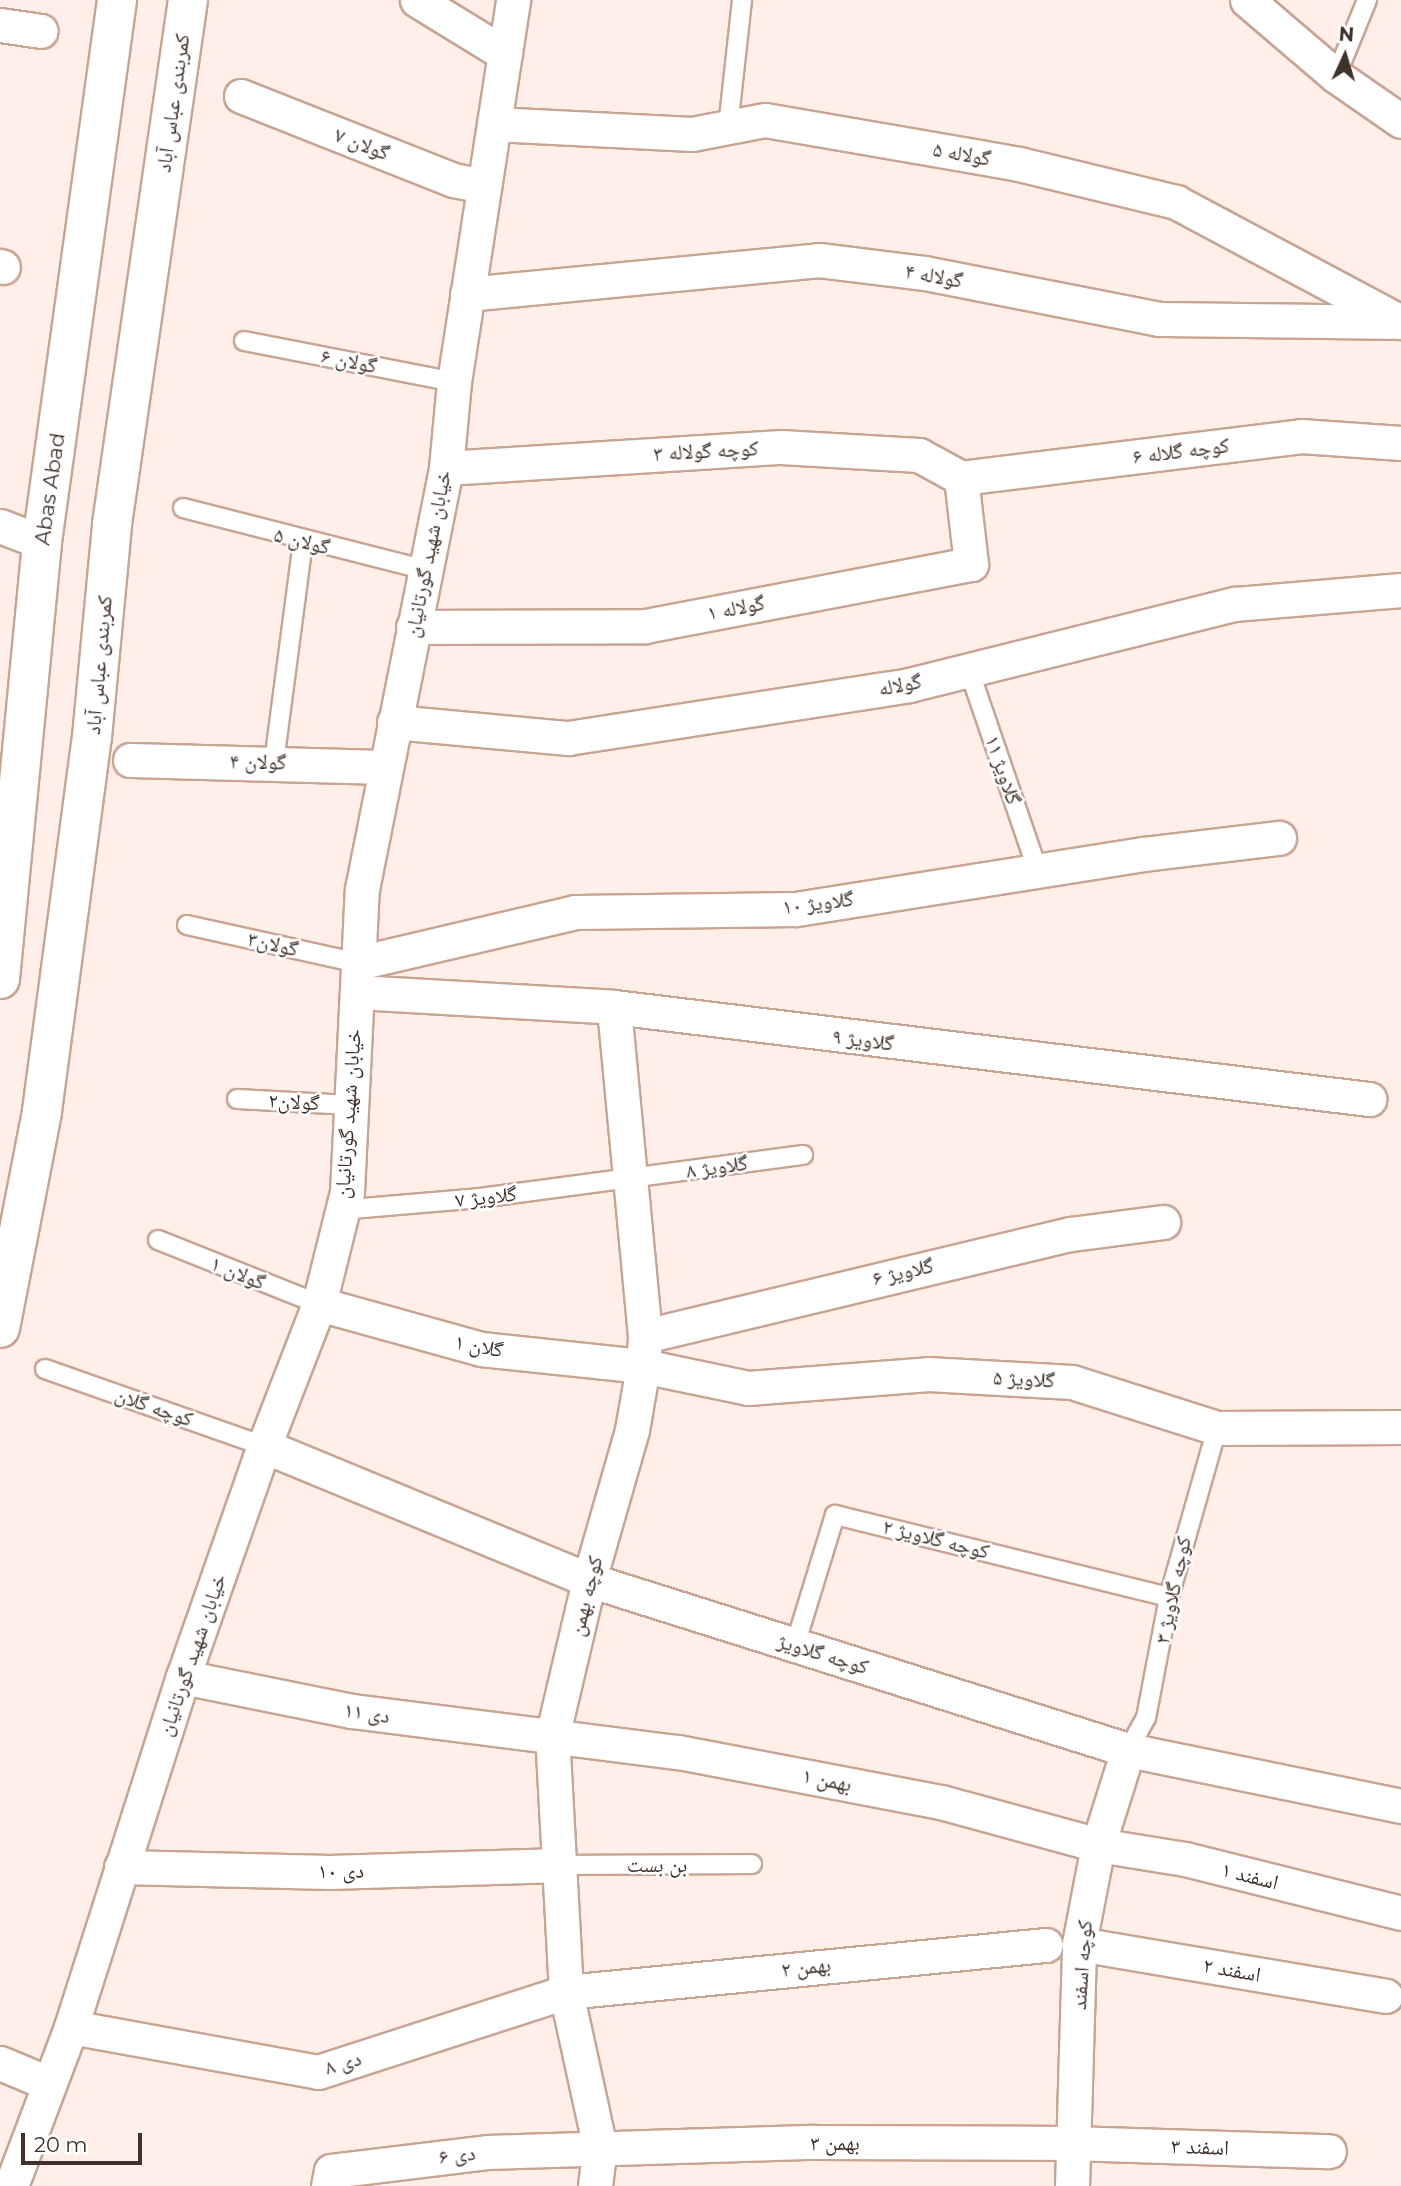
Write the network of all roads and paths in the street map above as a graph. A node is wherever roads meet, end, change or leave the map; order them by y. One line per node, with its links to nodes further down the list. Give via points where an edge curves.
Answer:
1 (117, 0): 26 (main road, Abas Abad)
2 (188, 0): 51 (main road, کمربندی عباس آباد, via 112,524 92,737 42,1111)
3 (417, 0): 10 (street)
4 (513, 0): 10 (street, خیابان شهید گورتانیان)
5 (742, 0): 15 (lane)
6 (1247, 0): 11 (street)
7 (1367, 0): 11 (lane)
8 (0, 25): 9 (street)
9 (41, 31)
10 (505, 54): 14 (street, خیابان شهید گورتانیان)
11 (1336, 76): 13 (street)
12 (241, 96): 16 (street, گولان ۷, via 453,180)
13 (1401, 121)
14 (494, 124): 15 (street, گولاله ۵, via 692,134); 16 (street, خیابان شهید گورتانیان)
15 (728, 127): 18 (street, گولاله ۵, via 765,120 1018,164 1175,202)
16 (484, 186): 17 (street, خیابان شهید گورتانیان)
17 (467, 294): 18 (street, گولاله ۴, via 819,260 925,273 1158,319); 20 (street, خیابان شهید گورتانیان)
18 (1400, 322)
19 (244, 341): 20 (lane, گولان ۶)
20 (454, 382): 22 (street, خیابان شهید گورتانیان)
21 (1401, 443): 23 (street, کوچه گلاله ۶, via 1301,436)
22 (446, 468): 23 (street, کوچه گولاله ۳, via 780,447 919,455); 28 (street, خیابان شهید گورتانیان)
23 (961, 478): 30 (street, گولاله ۱, via 971,564 645,626)
24 (183, 508): 27 (lane, گولان ۵)
25 (0, 526): 26 (street)
26 (42, 542): 40 (main road, Abas Abad)
27 (303, 542): 28 (lane, گولان ۵); 34 (lane)
28 (423, 569): 30 (street, خیابان شهید گورتانیان)
29 (1401, 590): 31 (street, گولاله, via 1235,604)
30 (413, 627): 32 (street, خیابان شهید گورتانیان)
31 (969, 670): 32 (street, گولاله, via 909,685 568,738); 37 (lane, گلاویژ ۱۱)
32 (394, 722): 35 (street, خیابان شهید گورتانیان)
33 (130, 760): 34 (street, گولان ۴)
34 (274, 762): 35 (street, گولان ۴)
35 (385, 766): 39 (street, خیابان شهید گورتانیان, via 362,889)
36 (1279, 838): 37 (street, گلاویژ ۱۰)
37 (1038, 871): 39 (street, گلاویژ ۱۰, via 796,909 575,912)
38 (187, 925): 39 (lane, گولان۳)
39 (357, 977): 41 (street, گلاویژ ۹); 44 (street, خیابان شهید گورتانیان)
40 (0, 979)
41 (614, 1007): 43 (street, گلاویژ ۹); 46 (street, کوچه بهمن)
42 (237, 1099): 44 (lane, گولان۲)
43 (1369, 1099)
44 (351, 1105): 47 (street, خیابان شهید گورتانیان, via 347,1192)
45 (803, 1154): 46 (lane, گلاویژ ۸)
46 (630, 1180): 47 (lane, گلاویژ ۷); 52 (street, کوچه بهمن)
47 (340, 1210): 50 (street, خیابان شهید گورتانیان)
48 (1163, 1222): 52 (street, گلاویژ ۶, via 1071,1234)
49 (158, 1240): 50 (lane, گولان ۱)
50 (319, 1304): 52 (street, گلان ۱, via 481,1349); 56 (street, خیابان شهید گورتانیان)
51 (0, 1328)
52 (644, 1351): 55 (street, گلاویژ ۵, via 748,1388 928,1374 1072,1382); 57 (street, کوچه بهمن, via 632,1430)
53 (45, 1369): 56 (lane, کوچه گلان)
54 (1401, 1427): 55 (street, گلاویژ ۵)
55 (1217, 1428): 58 (lane, کوچه گلاویژ ۳)
56 (264, 1446): 57 (street, کوچه گلاویژ); 60 (street, خیابان شهید گورتانیان)
57 (589, 1580): 59 (street, کوچه گلاویژ); 61 (street, کوچه بهمن)
58 (1169, 1597): 59 (lane, کوچه گلاویژ ۲, via 835,1515); 62 (lane, کوچه گلاویژ ۳, via 1146,1718)
59 (795, 1645): 62 (street, کوچه گلاویژ)
60 (183, 1677): 61 (street, دی ۱۱, via 352,1712); 67 (street, خیابان شهید گورتانیان)
61 (552, 1737): 64 (street, بهمن ۱, via 678,1752 928,1799); 66 (street, کوچه بهمن)
62 (1128, 1750): 63 (street, کوچه گلاویژ); 64 (street, کوچه اسفند)
63 (1401, 1806)
64 (1098, 1845): 68 (street, اسفند ۱, via 1185,1859); 69 (street, کوچه اسفند)
65 (752, 1864): 66 (lane, بن بست)
66 (561, 1865): 67 (street, دی ۱۰, via 329,1872); 71 (street, کوچه بهمن)
67 (121, 1867): 73 (street, خیابان شهید گورتانیان)
68 (1401, 1913)
69 (1079, 1944): 72 (street, اسفند ۲); 76 (street, کوچه اسفند)
70 (1046, 1945): 71 (street, بهمن ۲)
71 (566, 1992): 73 (street, دی ۸, via 318,2072); 77 (street, کوچه بهمن)
72 (1386, 1996)
73 (71, 2027): 75 (street, خیابان شهید گورتانیان)
74 (0, 2063): 75 (street)
75 (48, 2083): 79 (street, خیابان شهید گورتانیان)
76 (1070, 2143): 77 (street, بهمن ۳); 78 (street, اسفند ۳); 82 (street, کوچه اسفند)
77 (600, 2148): 80 (street, دی ۶, via 487,2152 331,2171); 81 (street, کوچه بهمن)
78 (1329, 2151)
79 (11, 2186)
80 (328, 2186)
81 (595, 2186)
82 (1072, 2186)

